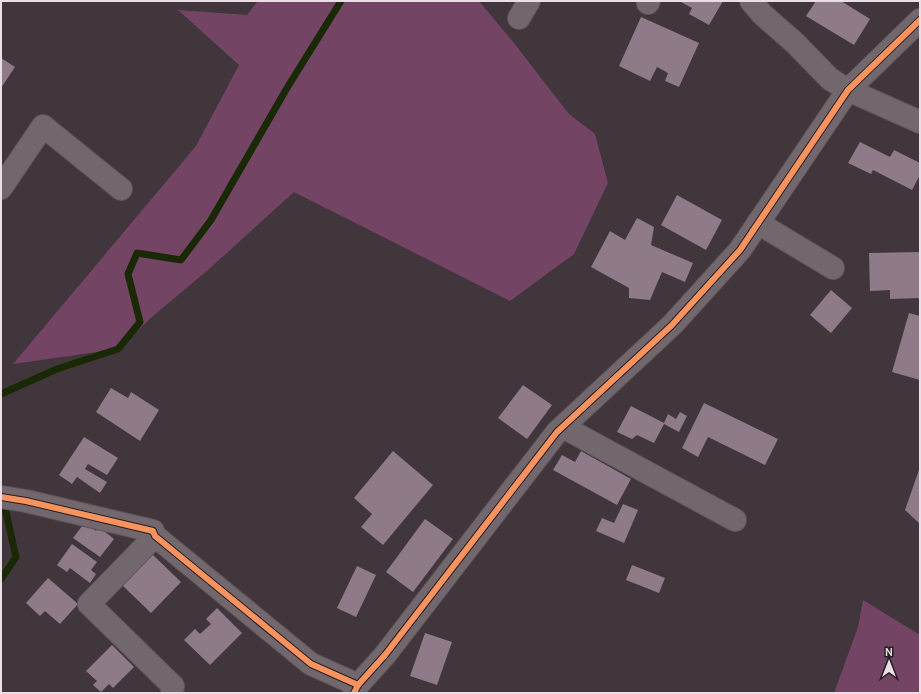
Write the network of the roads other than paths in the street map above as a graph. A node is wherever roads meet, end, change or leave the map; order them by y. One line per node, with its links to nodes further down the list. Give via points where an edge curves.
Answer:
1 (751, 1): 3 (street, via 830,79)
2 (920, 20): 3 (street)
3 (848, 90): 4 (street); 7 (street)
4 (920, 122)
5 (1, 188): 6 (street, via 43,126)
6 (121, 189)
7 (758, 224): 8 (street); 9 (street, via 740,250 672,325)
8 (833, 268)
9 (563, 427): 11 (street); 13 (street)
10 (1, 497): 12 (street, via 153,530)
11 (735, 520)
12 (155, 536): 13 (street, via 311,664); 14 (street, via 89,604 172,686)
13 (356, 689)
14 (172, 693)

